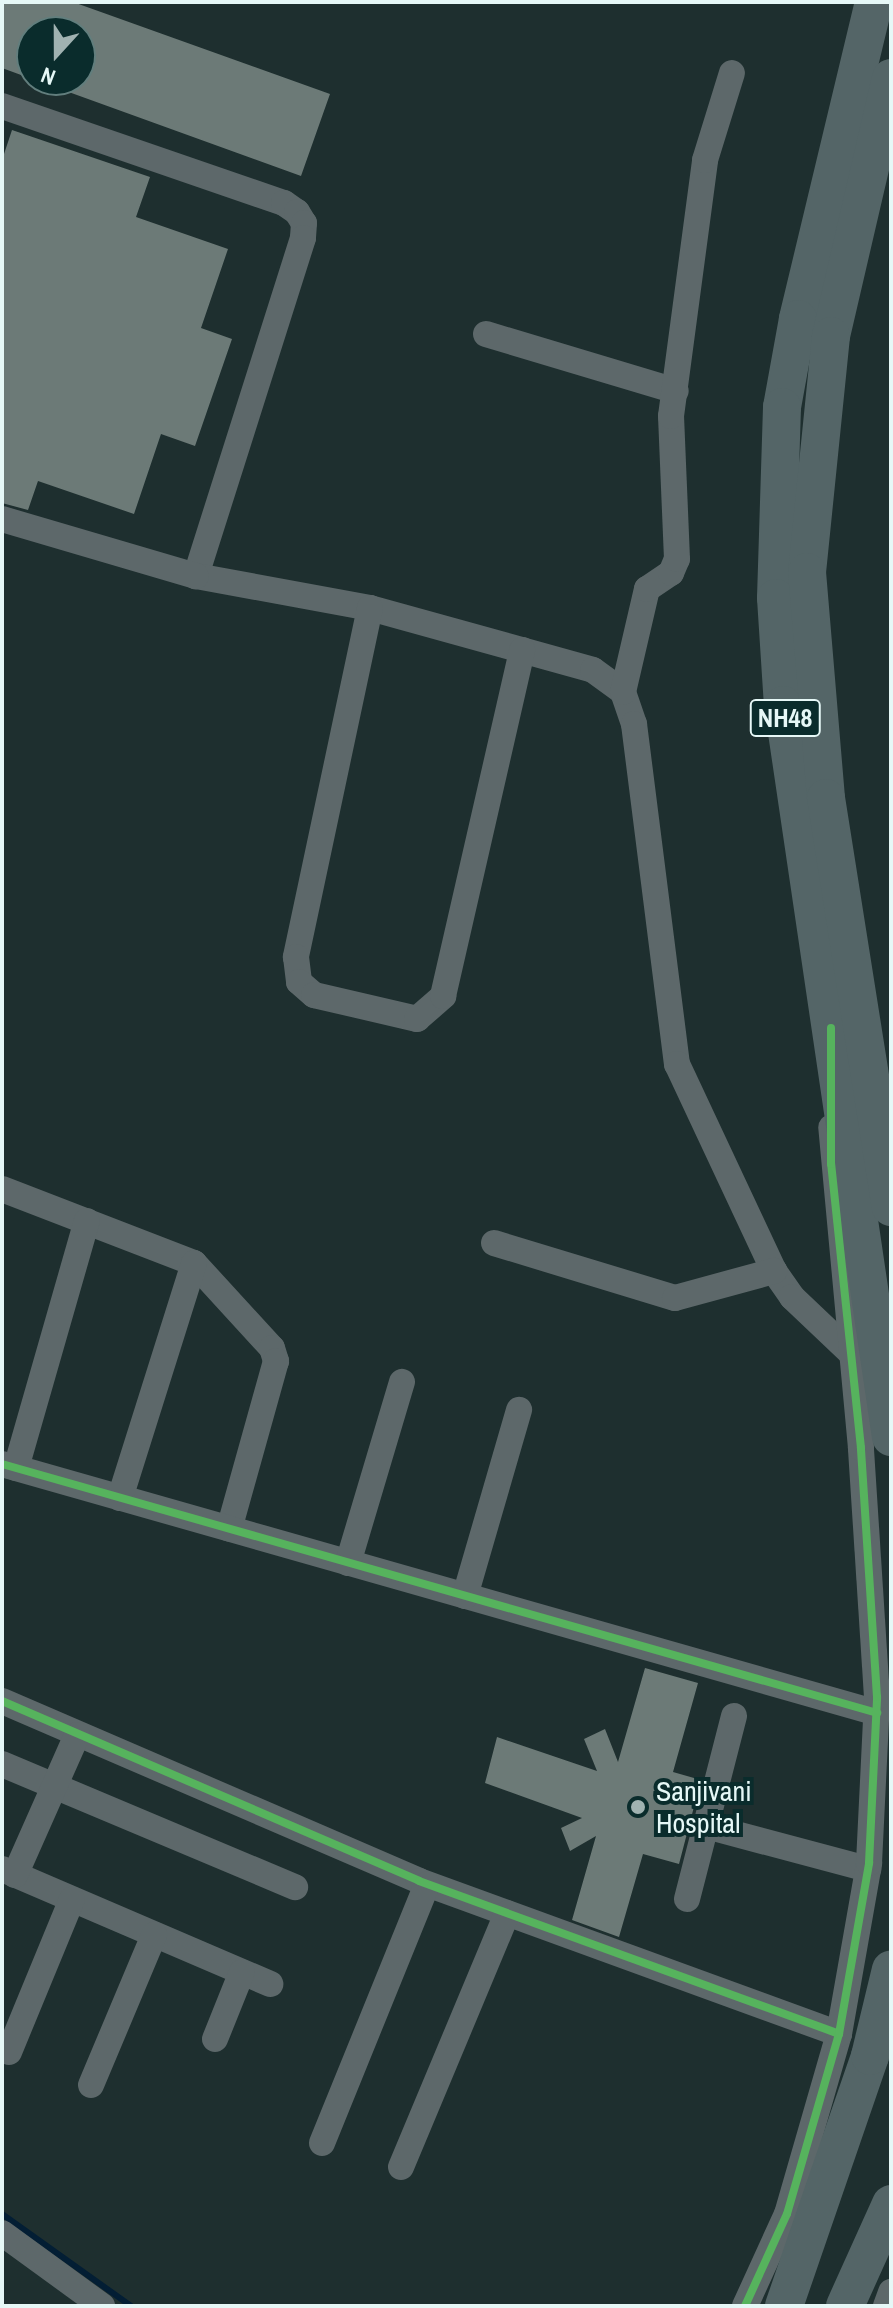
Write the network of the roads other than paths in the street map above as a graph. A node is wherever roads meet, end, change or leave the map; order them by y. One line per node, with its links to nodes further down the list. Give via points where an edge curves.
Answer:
1 (874, 2): 12 (highway, NH48, via 798,319 782,407 776,491 783,705)
2 (732, 73): 6 (street, via 705,160)
3 (891, 78): 12 (highway, NH48, via 831,336 807,572)
4 (2, 106): 8 (street, via 284,203 304,223)
5 (486, 334): 6 (street)
6 (676, 391): 11 (street, via 671,416 677,559 671,573 647,589)
7 (2, 519): 8 (street)
8 (196, 576): 9 (street)
9 (370, 608): 10 (street); 10 (street, via 296,957 299,982 314,995 417,1019 443,996)
10 (522, 650): 11 (street, via 593,670)
11 (623, 692): 19 (street, via 634,724 672,1047)
12 (845, 1023): 13 (street); 15 (highway, NH48); 20 (street, via 831,1164); 23 (highway, NH48)
13 (891, 1139)
14 (2, 1189): 16 (street)
15 (891, 1207)
16 (87, 1221): 18 (street); 24 (street)
17 (494, 1243): 19 (street, via 675,1298)
18 (194, 1263): 25 (street); 26 (street, via 275,1353)
19 (774, 1271): 20 (street, via 792,1297)
20 (851, 1353): 30 (street)
21 (402, 1382): 27 (street)
22 (519, 1410): 28 (street)
23 (891, 1437)
24 (9, 1466): 25 (street)
25 (120, 1498): 26 (street)
26 (229, 1529): 27 (street)
27 (348, 1563): 28 (street)
28 (465, 1596): 30 (street)
29 (2, 1701): 32 (street)
30 (877, 1713): 36 (street)
31 (734, 1716): 35 (street)
32 (77, 1735): 34 (street); 38 (street)
33 (2, 1764): 34 (street)
34 (54, 1785): 37 (street); 39 (street)
35 (706, 1826): 36 (street); 41 (street)
36 (868, 1869): 47 (street)
37 (8, 1872): 40 (street)
38 (427, 1884): 42 (street); 51 (street)
39 (295, 1887)
40 (72, 1899): 43 (street); 49 (street)
41 (687, 1899)
42 (507, 1913): 47 (street); 52 (street)
43 (154, 1935): 45 (street); 50 (street)
44 (891, 1969): 58 (highway, via 870,2056)
45 (242, 1972): 46 (street); 48 (street)
46 (270, 1984)
47 (839, 2034): 57 (street, via 787,2214)
48 (215, 2039)
49 (9, 2052)
50 (91, 2085)
51 (322, 2143)
52 (401, 2167)
53 (891, 2204): 59 (highway)
54 (2, 2233): 56 (street)
55 (891, 2292): 60 (street)
56 (102, 2306)
57 (745, 2306)
58 (784, 2306)
59 (845, 2306)
60 (886, 2306)

